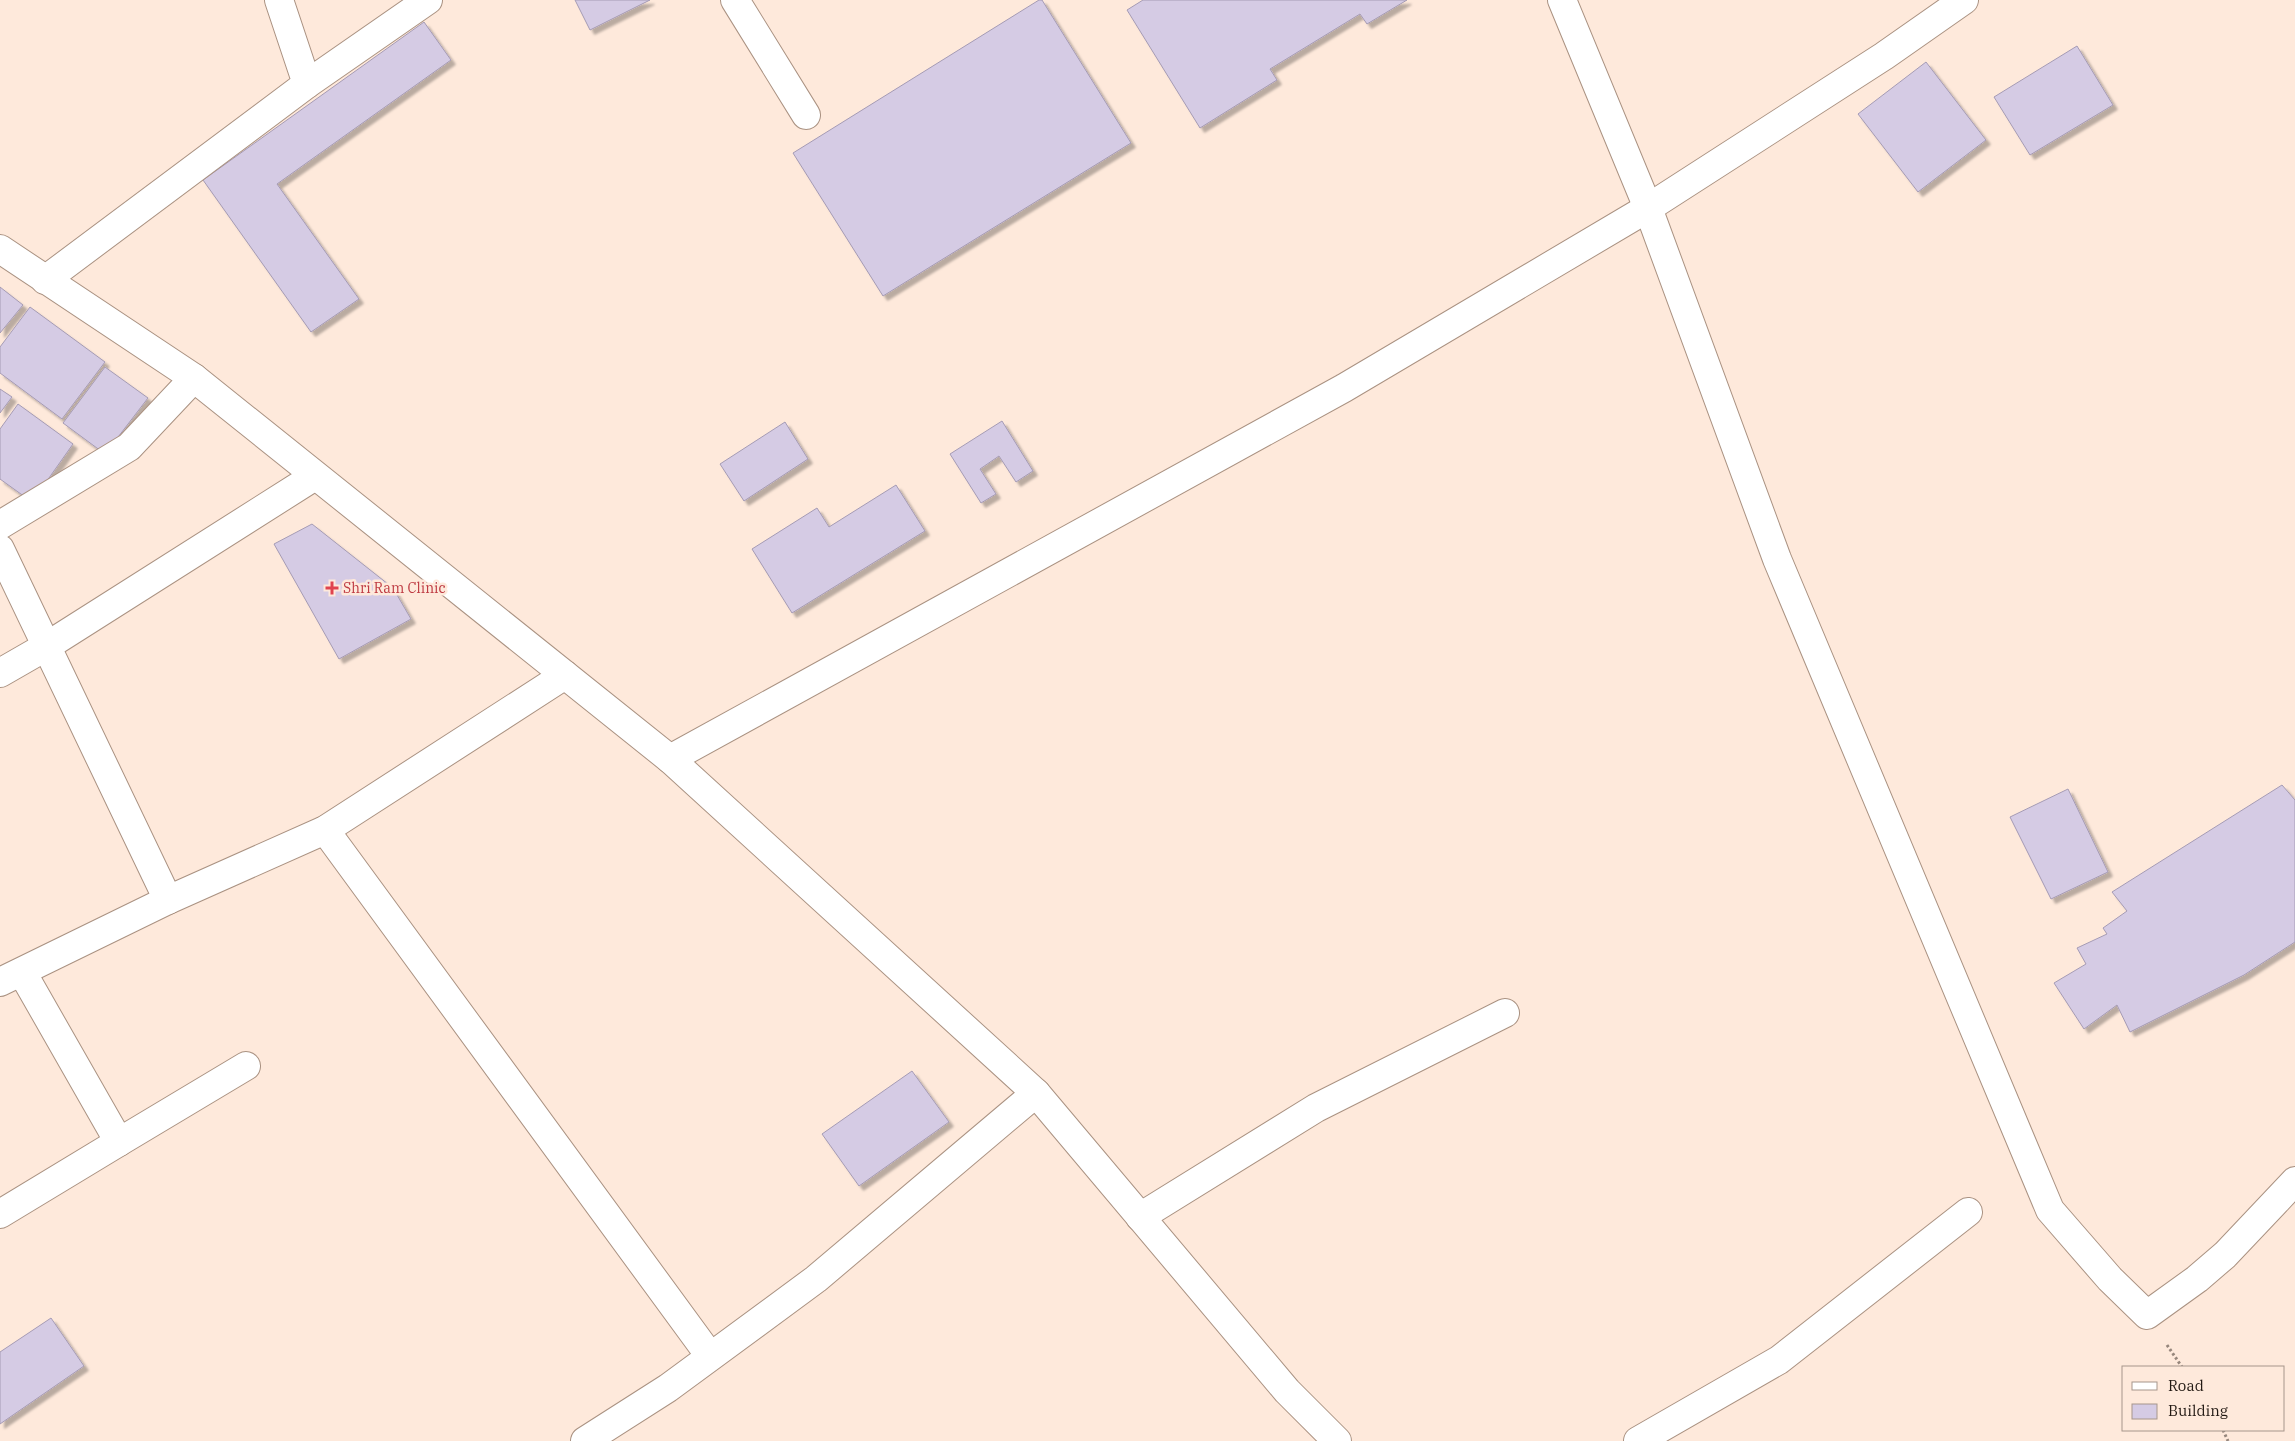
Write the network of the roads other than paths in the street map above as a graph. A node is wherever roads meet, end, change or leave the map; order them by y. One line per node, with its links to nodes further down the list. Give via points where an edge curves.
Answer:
1 (279, 0): 6 (street)
2 (428, 0): 6 (street)
3 (735, 0): 7 (street)
4 (1562, 0): 8 (street)
5 (1964, 0): 8 (street, via 1884,56)
6 (306, 84): 10 (street)
7 (806, 115)
8 (1648, 208): 18 (street, via 1344,388); 26 (street, via 1777,559 2050,1210 2110,1279 2147,1315 2224,1255)
9 (0, 249): 10 (street)
10 (45, 280): 11 (street)
11 (194, 378): 12 (street); 13 (street, via 129,447)
12 (314, 476): 15 (street); 17 (street)
13 (0, 525)
14 (0, 549): 15 (street)
15 (47, 646): 16 (street); 20 (street)
16 (0, 673)
17 (565, 675): 18 (street); 19 (street)
18 (670, 759): 24 (street)
19 (325, 830): 20 (street); 30 (street)
20 (168, 900): 21 (street)
21 (11, 977): 25 (street)
22 (1505, 1013): 29 (street, via 1316,1108)
23 (246, 1066): 25 (street)
24 (1036, 1093): 29 (street); 30 (street, via 816,1279)
25 (119, 1142): 28 (street)
26 (2295, 1182)
27 (1968, 1212): 33 (street, via 1779,1360)
28 (0, 1214)
29 (1140, 1217): 32 (street, via 1287,1391)
30 (710, 1356): 31 (street, via 668,1388)
31 (585, 1441)
32 (1337, 1441)
33 (1638, 1441)

